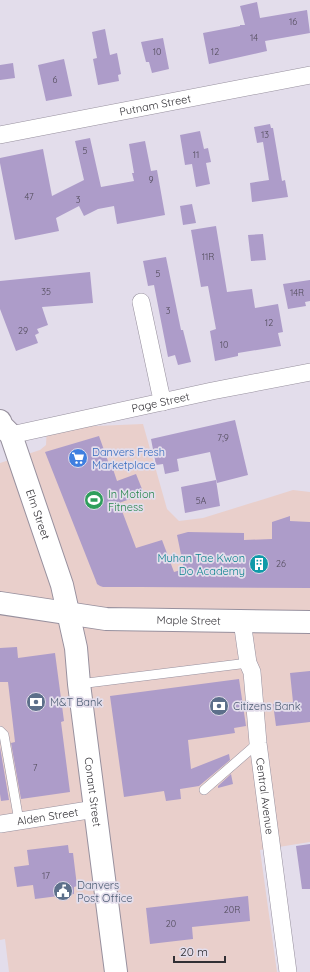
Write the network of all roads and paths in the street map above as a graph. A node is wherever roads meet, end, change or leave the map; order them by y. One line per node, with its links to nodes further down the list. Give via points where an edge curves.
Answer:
1 (310, 75): 2 (street, Putnam Street)
2 (0, 135)
3 (141, 302): 5 (street)
4 (310, 372): 5 (street, Page Street)
5 (163, 402): 6 (street, Page Street)
6 (6, 428): 8 (main road, Elm Street, via 62,584)
7 (0, 603): 8 (main road, Maple Street)
8 (68, 613): 9 (main road, Maple Street, via 106,619); 12 (main road, Conant Street, via 76,648)
9 (242, 621): 10 (main road, Maple Street); 11 (street, Central Avenue)
10 (310, 622)
11 (248, 663): 12 (lane); 14 (street, Central Avenue, via 252,672)
12 (79, 684): 16 (main road, Conant Street)
13 (0, 731): 17 (lane, via 4,735)
14 (258, 743): 15 (lane); 20 (street, Central Avenue)
15 (204, 790)
16 (95, 809): 17 (street, Alden Street); 19 (main road, Conant Street)
17 (19, 821): 18 (street, Alden Street)
18 (0, 824)
19 (116, 972)
20 (288, 972)

